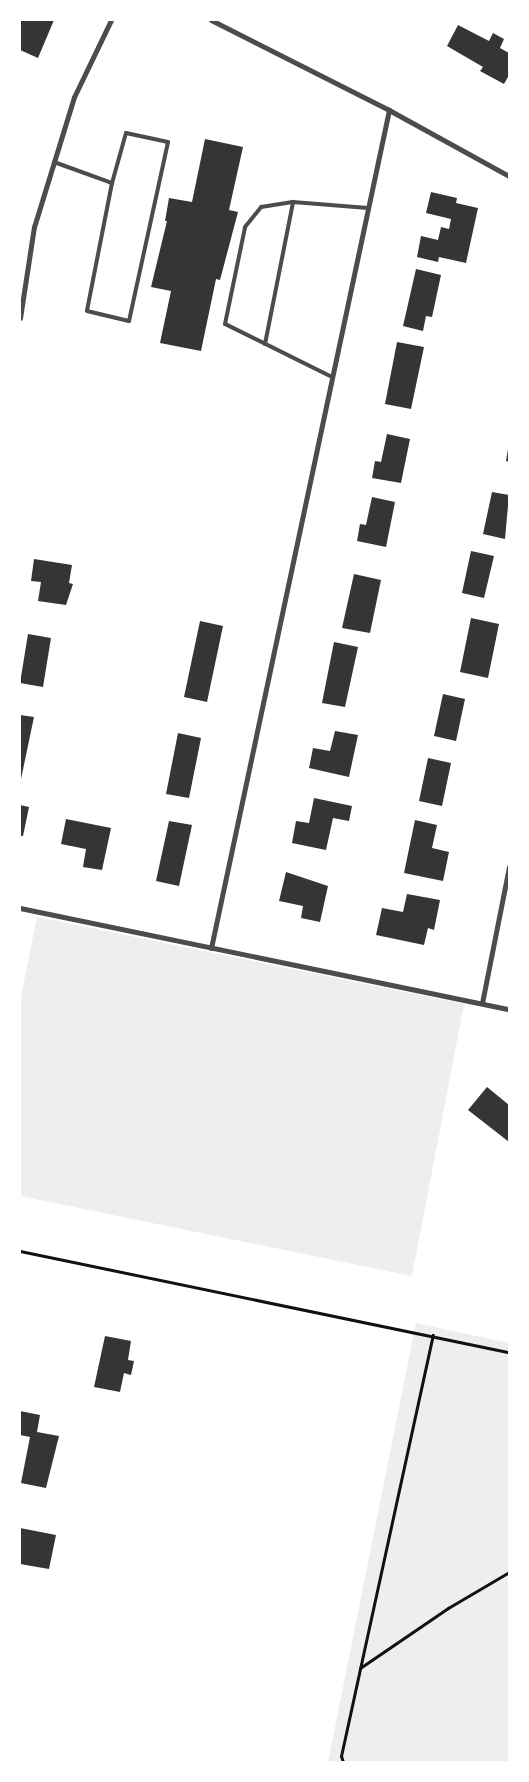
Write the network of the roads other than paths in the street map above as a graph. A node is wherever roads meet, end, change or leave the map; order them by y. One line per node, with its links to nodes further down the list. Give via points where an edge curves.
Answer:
1 (111, 20): 4 (street, via 74,97)
2 (211, 20): 3 (street)
3 (389, 110): 5 (street); 8 (street)
4 (54, 162): 6 (lane); 9 (street, via 34,227)
5 (509, 176)
6 (112, 183): 6 (lane, via 88,311 130,320 168,142 126,132)
7 (293, 202): 8 (lane); 10 (lane); 10 (lane, via 261,207 245,227 225,324)
8 (368, 208): 11 (street)
9 (20, 318)
10 (265, 344): 11 (lane)
11 (332, 377): 14 (street)
12 (509, 867): 15 (street)
13 (20, 908): 14 (street)
14 (211, 948): 15 (street)
15 (482, 1003): 16 (street)
16 (509, 1009)

